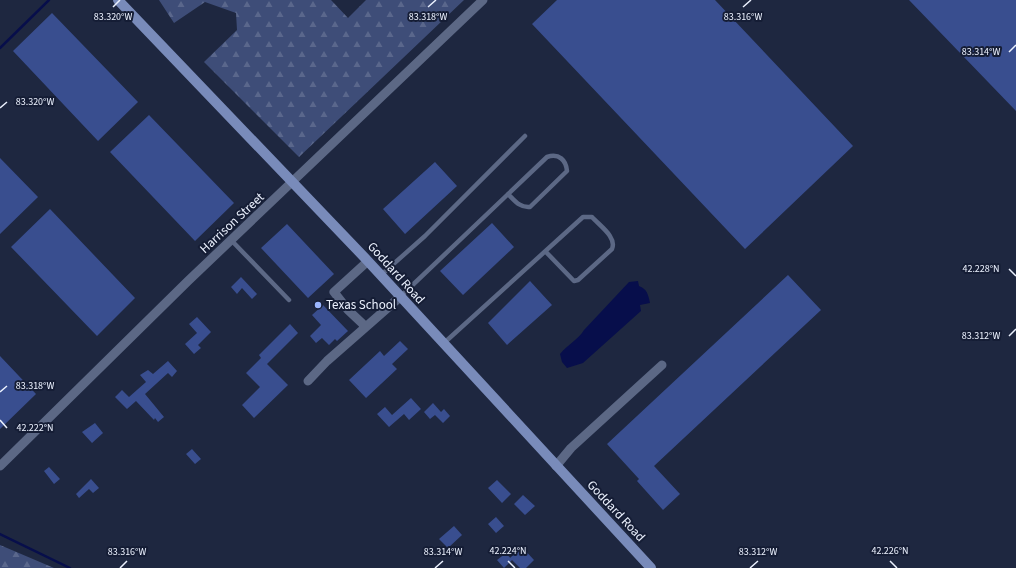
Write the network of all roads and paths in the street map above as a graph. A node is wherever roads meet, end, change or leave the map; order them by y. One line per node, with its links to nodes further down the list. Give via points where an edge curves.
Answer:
1 (118, 0): 4 (main road, Goddard Road)
2 (483, 0): 4 (street, Harrison Street)
3 (525, 136): 9 (lane)
4 (292, 182): 6 (street, Harrison Street); 8 (main road, Goddard Road)
5 (508, 194): 5 (lane, via 547,157 554,155 566,163 567,171 530,207 520,206); 10 (lane)
6 (232, 240): 11 (lane); 16 (street, Harrison Street)
7 (546, 252): 7 (lane, via 587,216 592,217 613,239 614,244 612,249 574,281); 13 (lane)
8 (368, 261): 9 (main road, Goddard Road); 12 (street, via 334,292)
9 (381, 276): 10 (main road, Goddard Road)
10 (400, 297): 12 (street); 13 (main road, Goddard Road)
11 (289, 300)
12 (365, 326): 15 (street)
13 (443, 344): 17 (main road, Goddard Road)
14 (662, 365): 17 (street, via 571,448)
15 (308, 381)
16 (0, 466)
17 (556, 466): 18 (main road, Goddard Road)
18 (651, 568)

